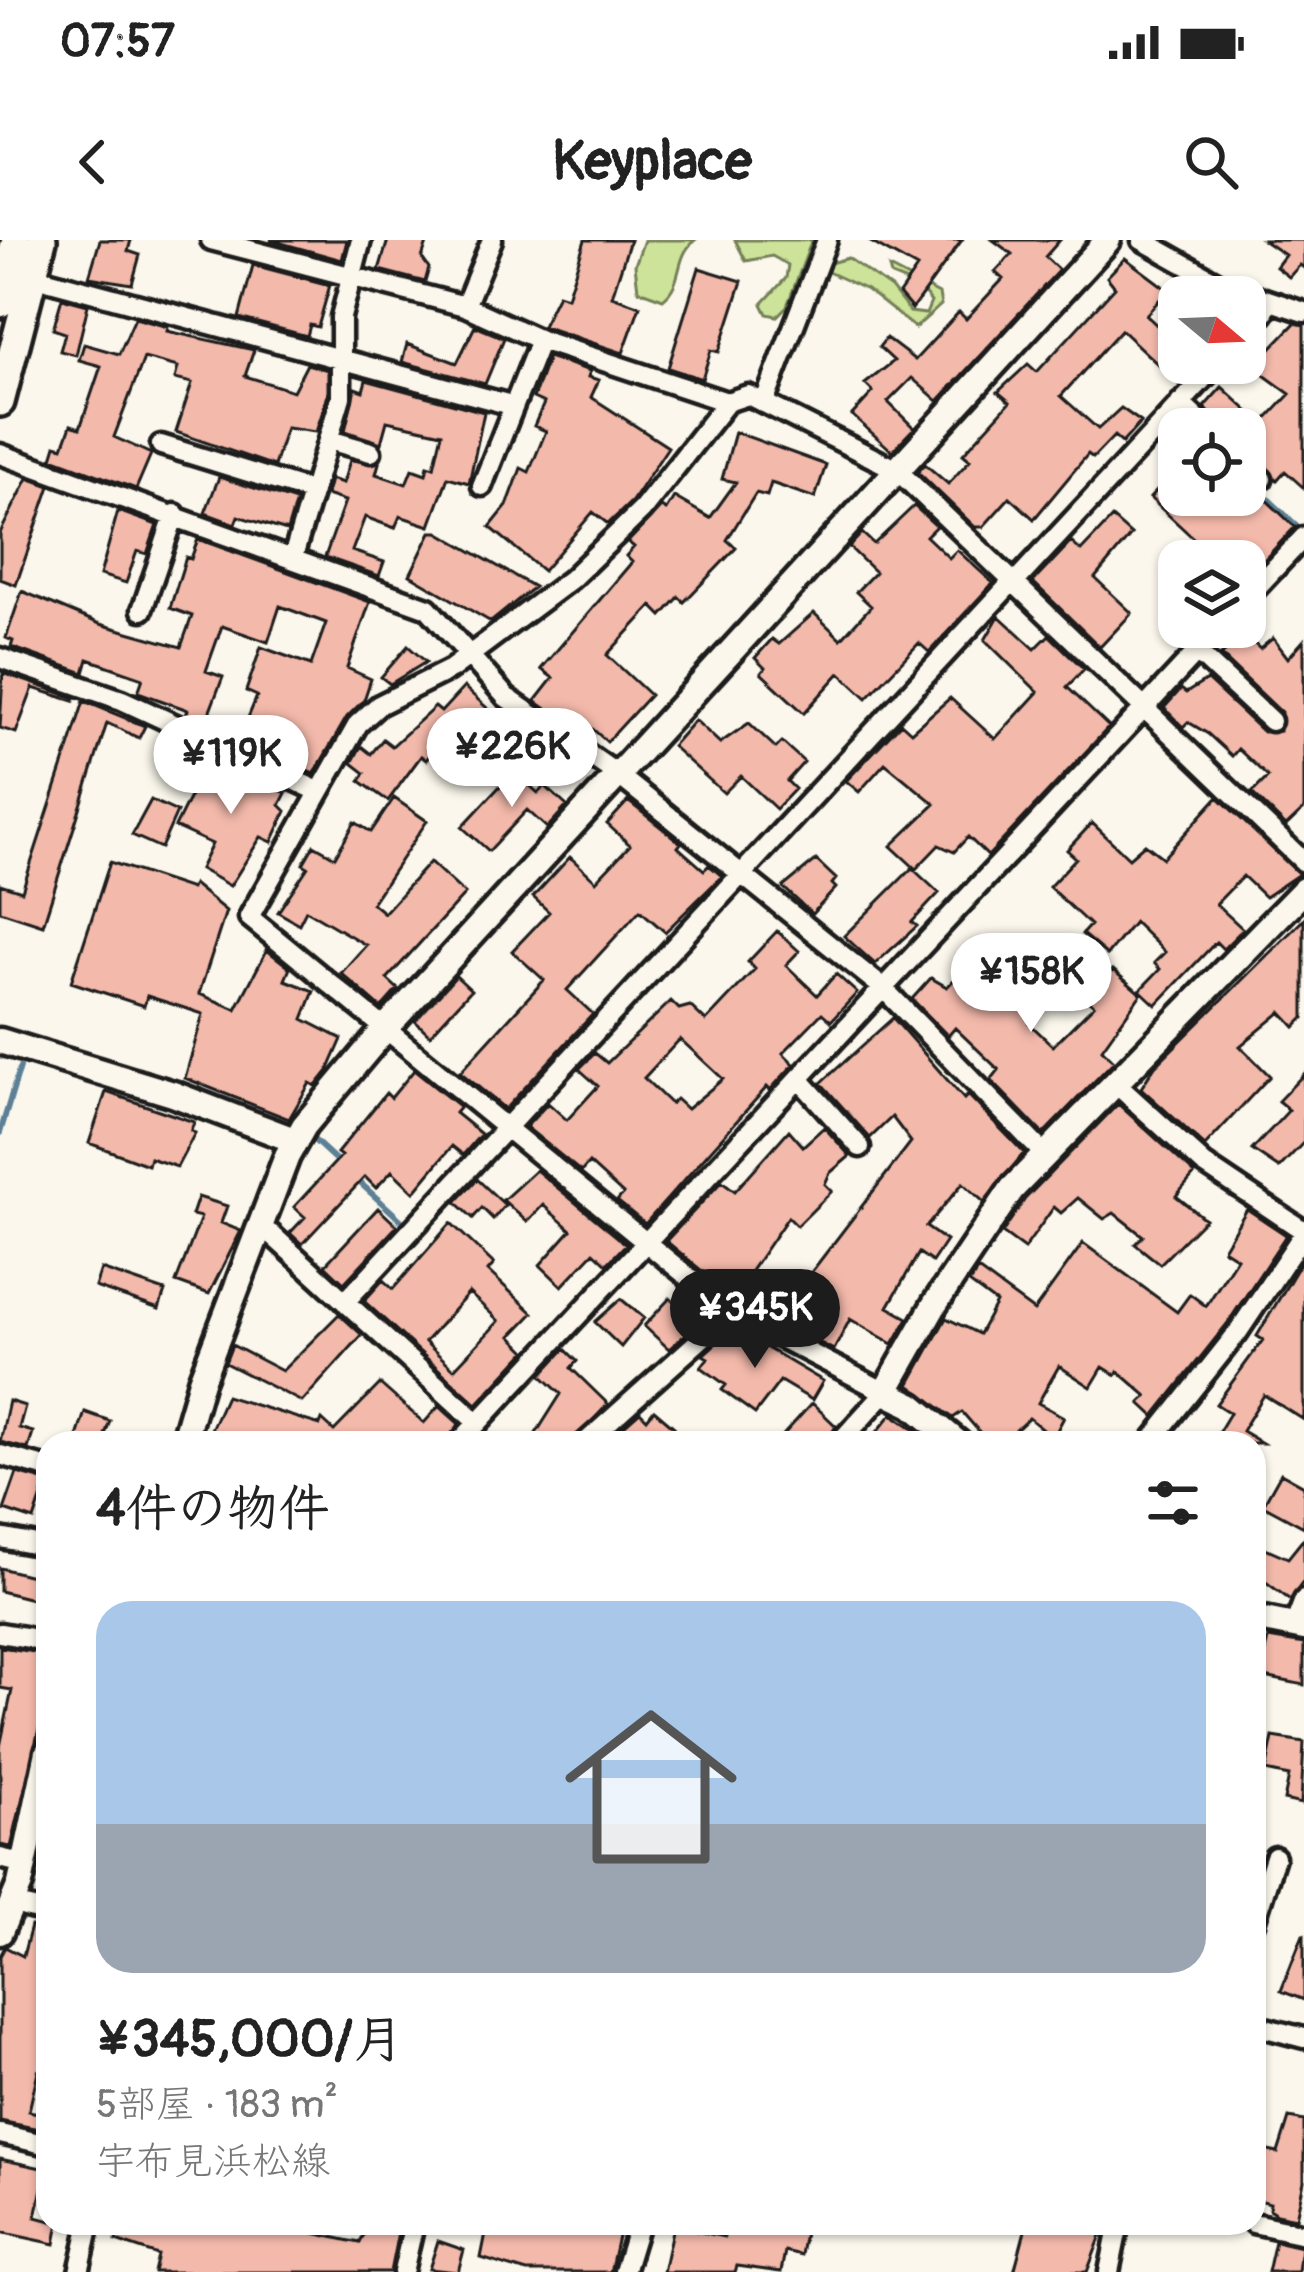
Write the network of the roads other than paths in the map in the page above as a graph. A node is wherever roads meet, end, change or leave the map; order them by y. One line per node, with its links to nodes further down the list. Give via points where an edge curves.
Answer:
1 (16, 240): 12 (main road)
2 (42, 240): 9 (main road)
3 (211, 240): 10 (street)
4 (361, 240): 10 (street)
5 (492, 240): 13 (street)
6 (827, 240): 20 (street)
7 (1108, 240): 28 (street)
8 (1142, 240): 11 (street)
9 (32, 276): 16 (street); 18 (main road)
10 (350, 279): 13 (street); 16 (street)
11 (1267, 301): 14 (street)
12 (0, 303)
13 (465, 306): 15 (street)
14 (1304, 312)
15 (540, 340): 19 (street); 22 (street)
16 (342, 360): 22 (street); 24 (street)
17 (1198, 384): 21 (street)
18 (0, 402)
19 (727, 402): 20 (street, via 748,395); 39 (street, via 607,546)
20 (764, 403): 28 (street)
21 (1180, 403): 23 (street); 35 (street)
22 (511, 405): 29 (street)
23 (1185, 408)
24 (329, 440): 26 (street); 30 (street)
25 (161, 446): 30 (street)
26 (371, 452)
27 (0, 454): 31 (street)
28 (897, 470): 35 (street); 43 (street)
29 (482, 486)
30 (313, 492): 33 (street)
31 (176, 514): 33 (street); 36 (street)
32 (1304, 537): 34 (street)
33 (292, 557): 39 (street, via 428,608)
34 (1266, 578)
35 (1013, 582): 41 (street); 46 (street)
36 (142, 610)
37 (1201, 648): 38 (street)
38 (1197, 652): 41 (street); 42 (street)
39 (471, 655): 43 (street, via 506,698); 44 (street, via 368,713)
40 (0, 658): 44 (street, via 122,700)
41 (1144, 708): 45 (street); 48 (street)
42 (1271, 721)
43 (618, 775): 46 (street); 49 (street)
44 (318, 791): 49 (street, via 249,917)
45 (1304, 862)
46 (741, 874): 48 (street); 53 (street)
47 (1304, 890): 52 (street)
48 (883, 988): 51 (street); 56 (street)
49 (385, 1029): 53 (street); 54 (street)
50 (0, 1041): 54 (street)
51 (799, 1079): 55 (street); 59 (street)
52 (1115, 1083): 56 (street); 58 (street, via 1215,1172)
53 (506, 1128): 59 (street); 60 (street)
54 (294, 1140): 57 (street)
55 (860, 1147)
56 (1044, 1154): 62 (street, via 988,1223)
57 (259, 1229): 60 (street); 64 (street)
58 (1304, 1232): 69 (street)
59 (645, 1244): 61 (street); 63 (street)
60 (345, 1301): 63 (street)
61 (730, 1312): 62 (street); 66 (street)
62 (885, 1393): 67 (street); 68 (street)
63 (478, 1423): 65 (street)
64 (187, 1431)
65 (470, 1431)
66 (598, 1431)
67 (850, 1431)
68 (943, 1431)
69 (1160, 1431)
70 (0, 1455): 71 (street)
71 (36, 1465)
72 (0, 1538): 73 (street)
73 (36, 1545)
74 (1304, 1600): 76 (street)
75 (1266, 1620): 76 (street)
76 (1299, 1627)
77 (0, 1633): 78 (street)
78 (36, 1639)
79 (36, 1788): 81 (street)
80 (1275, 1857): 82 (street)
81 (12, 1861): 83 (street)
82 (1266, 1885)
83 (14, 1904): 84 (street); 85 (street)
84 (36, 1910)
85 (0, 1932)
86 (1266, 2028): 87 (street)
87 (1304, 2038)
88 (0, 2134): 89 (street)
89 (36, 2142)
90 (1266, 2226): 91 (street)
91 (1304, 2234)
92 (87, 2235): 97 (street)
93 (411, 2235): 98 (street)
94 (635, 2235): 96 (street)
95 (1116, 2235): 99 (street)
96 (627, 2271)
97 (79, 2272)
98 (403, 2272)
99 (1108, 2272)

